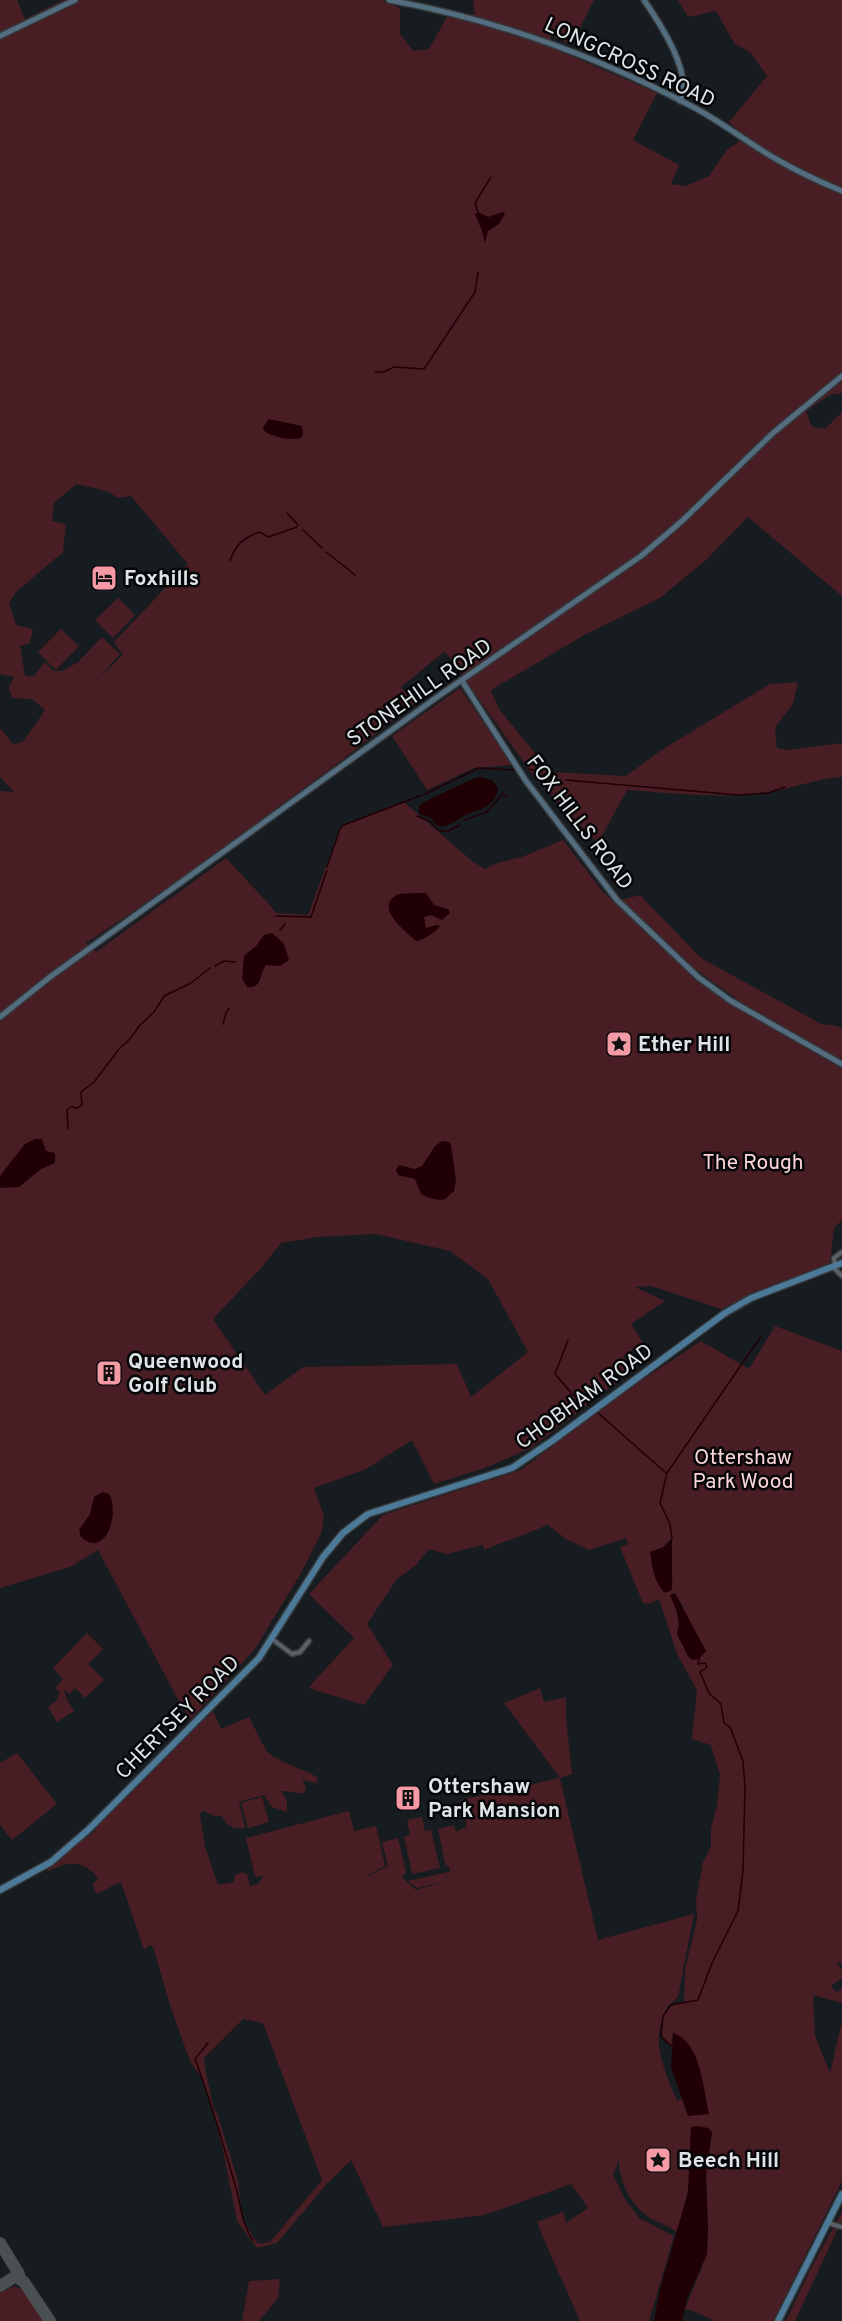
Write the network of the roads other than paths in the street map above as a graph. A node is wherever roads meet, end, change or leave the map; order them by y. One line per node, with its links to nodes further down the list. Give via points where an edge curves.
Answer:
1 (75, 0): 4 (street)
2 (389, 0): 5 (street, LONGCROSS ROAD, via 540,38)
3 (644, 0): 5 (street, via 675,54 684,90)
4 (0, 36)
5 (680, 101): 6 (street, LONGCROSS ROAD, via 714,118 776,159)
6 (842, 191)
7 (842, 376): 8 (street, STONEHILL ROAD, via 773,433 641,556)
8 (462, 681): 9 (street, STONEHILL ROAD); 10 (street, FOX HILLS ROAD, via 526,781 617,900 698,977 731,1001)
9 (0, 1017)
10 (842, 1064)
11 (842, 1252): 12 (street, via 834,1258)
12 (837, 1265): 13 (street); 14 (main road, CHOBHAM ROAD, via 771,1290 725,1313 512,1468 368,1514)
13 (842, 1276)
14 (343, 1533): 15 (main road, CHERTSEY ROAD, via 323,1557)
15 (272, 1639): 16 (street, via 292,1654 300,1652); 17 (main road, CHERTSEY ROAD, via 258,1659 89,1829 51,1862)
16 (309, 1641)
17 (0, 1890)
18 (842, 2194): 19 (main road)
19 (827, 2222): 20 (street); 21 (main road)
20 (842, 2227)
21 (778, 2321)

